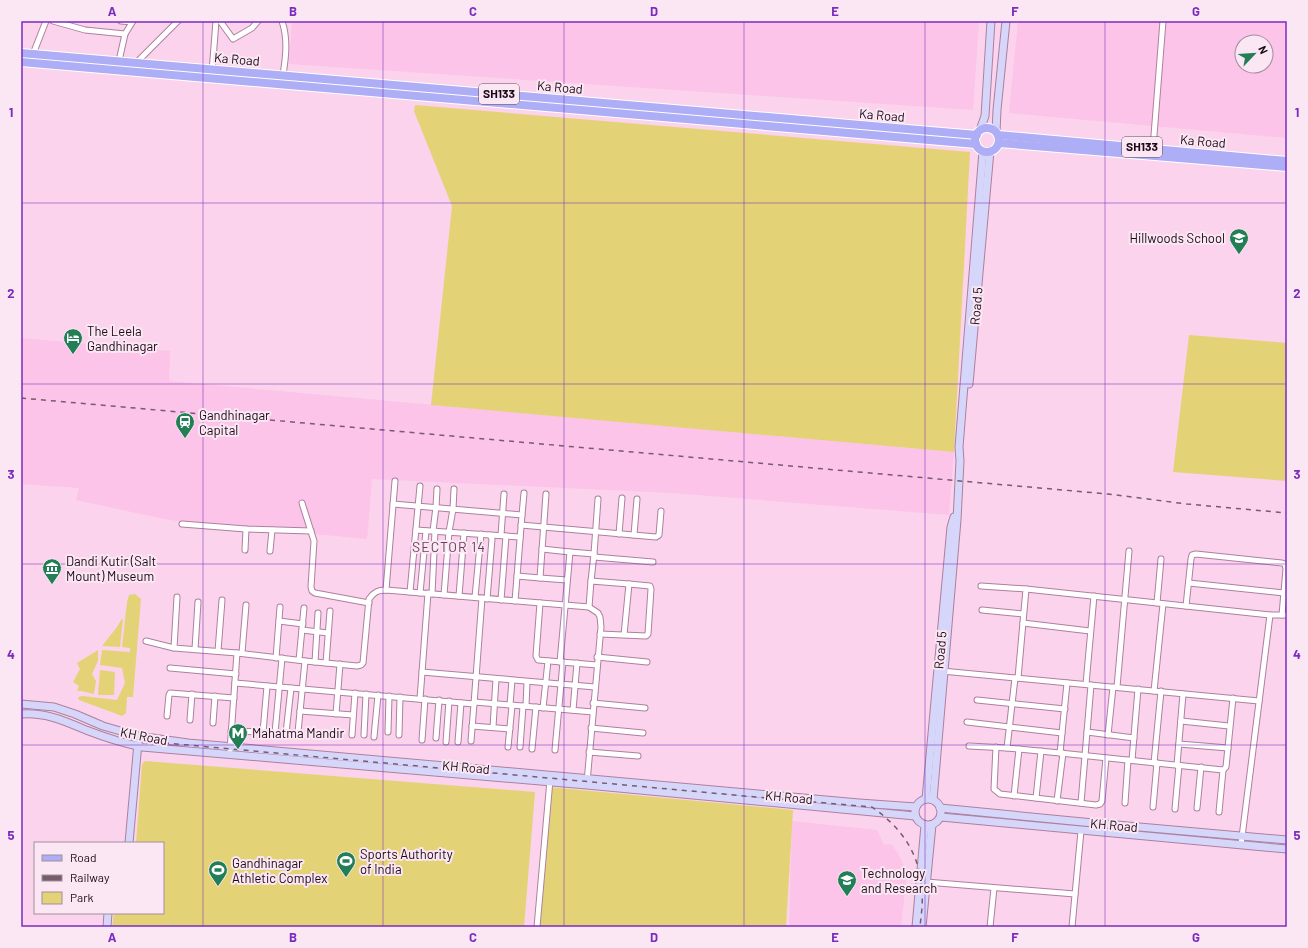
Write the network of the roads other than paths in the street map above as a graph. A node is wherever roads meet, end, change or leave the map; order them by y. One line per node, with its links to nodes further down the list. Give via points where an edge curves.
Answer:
1 (46, 21): 15 (street)
2 (53, 21): 13 (street, via 85,30)
3 (121, 21): 12 (street)
4 (178, 21): 18 (street)
5 (216, 21): 19 (street)
6 (220, 21): 7 (street, via 233,39 252,28)
7 (258, 21)
8 (282, 21): 20 (street, via 286,32)
9 (991, 21): 26 (main road, via 984,116)
10 (1006, 21): 27 (main road, via 996,110)
11 (1163, 21): 29 (street)
12 (133, 22): 13 (street)
13 (125, 34): 16 (street)
14 (21, 52): 15 (main road, Ka Road / SH133)
15 (33, 54): 16 (main road, Ka Road / SH133)
16 (119, 61): 18 (main road, Ka Road / SH133)
17 (21, 62): 21 (main road, Ka Road / SH133)
18 (136, 62): 19 (main road, Ka Road / SH133)
19 (212, 69): 20 (main road, Ka Road / SH133); 21 (street)
20 (283, 75): 22 (main road, Ka Road / SH133)
21 (211, 78): 23 (main road, Ka Road / SH133)
22 (561, 99): 23 (main road); 24 (main road, Ka Road / SH133)
23 (560, 108): 25 (main road, Ka Road / SH133)
24 (774, 118): 25 (main road); 26 (main road, Ka Road / SH133)
25 (774, 127): 28 (main road, Ka Road / SH133)
26 (978, 133): 27 (main road, SH133, via 988,128); 28 (main road, via 975,138)
27 (998, 136): 29 (main road, Ka Road / SH133); 30 (main road, via 995,149); 32 (main road, Ka Road / SH133)
28 (976, 144): 30 (main road)
29 (1153, 148): 31 (main road, Ka Road / SH133)
30 (987, 151): 143 (main road, Road 5, via 964,447 952,527)
31 (1287, 161)
32 (1287, 167)
33 (395, 481): 44 (street)
34 (420, 486): 45 (street)
35 (437, 489): 46 (street)
36 (454, 490): 47 (street)
37 (524, 493): 50 (street)
38 (504, 494): 49 (street)
39 (546, 494): 53 (street)
40 (622, 498): 64 (street)
41 (598, 499): 61 (street)
42 (637, 499): 67 (street)
43 (302, 504): 57 (street)
44 (393, 504): 45 (street); 85 (street)
45 (418, 506): 46 (street); 56 (street)
46 (436, 507): 47 (street); 59 (street)
47 (453, 509): 49 (street); 60 (street)
48 (661, 511): 67 (street, via 658,536)
49 (502, 514): 50 (street); 66 (street)
50 (522, 515): 52 (street)
51 (182, 524): 54 (street)
52 (521, 525): 53 (street); 68 (street)
53 (544, 527): 61 (street); 70 (street)
54 (246, 528): 55 (street); 69 (street)
55 (272, 530): 57 (street); 71 (street)
56 (416, 530): 58 (street); 86 (street)
57 (311, 531): 101 (street, via 314,547 312,590 315,593)
58 (426, 531): 59 (street); 87 (street)
59 (434, 531): 60 (street); 88 (street)
60 (450, 532): 62 (street); 90 (street)
61 (596, 532): 64 (street); 74 (street)
62 (464, 533): 63 (street); 91 (street)
63 (481, 534): 65 (street); 94 (street)
64 (619, 534): 67 (street)
65 (490, 535): 66 (street); 95 (street, via 492,539)
66 (504, 535): 68 (street); 97 (street)
67 (634, 535)
68 (520, 537): 77 (street)
69 (245, 550)
70 (542, 550): 73 (street); 78 (street)
71 (270, 551)
72 (1129, 551): 98 (street)
73 (570, 552): 74 (street); 79 (street)
74 (594, 556): 76 (street); 80 (street)
75 (1161, 559): 103 (street)
76 (653, 562)
77 (517, 576): 78 (street); 99 (street)
78 (540, 578): 79 (street)
79 (567, 580): 106 (street)
80 (591, 581): 81 (street); 110 (street)
81 (629, 584): 125 (street); 125 (street, via 650,586 648,634 643,637)
82 (1188, 584): 89 (street); 89 (street, via 1192,555 1196,554 1285,564); 107 (street)
83 (981, 586): 84 (street)
84 (1026, 589): 92 (street); 114 (street)
85 (386, 590): 86 (street); 101 (street, via 378,590 369,599)
86 (410, 592): 87 (street)
87 (420, 593): 88 (street)
88 (430, 593): 90 (street); 144 (street)
89 (1284, 593): 116 (street)
90 (444, 595): 91 (street)
91 (459, 596): 94 (street)
92 (1094, 596): 98 (street); 122 (street)
93 (177, 597): 127 (street)
94 (475, 598): 95 (street)
95 (484, 598): 97 (street); 146 (street)
96 (222, 600): 129 (street)
97 (501, 600): 99 (street)
98 (1125, 600): 103 (street); 160 (street)
99 (514, 601): 102 (street)
100 (198, 602): 128 (street)
101 (369, 603): 140 (street, via 362,663 357,666)
102 (540, 603): 106 (street); 134 (street, via 536,656 538,660)
103 (1157, 603): 104 (street)
104 (1163, 604): 107 (street); 164 (street)
105 (246, 605): 130 (street)
106 (565, 605): 110 (street); 136 (street)
107 (1186, 606): 115 (street)
108 (280, 607): 117 (street)
109 (304, 608): 119 (street)
110 (589, 608): 124 (street, via 595,610 600,617)
111 (982, 610): 114 (street)
112 (330, 611): 123 (street)
113 (318, 613): 121 (street)
114 (1023, 614): 118 (street)
115 (1270, 615): 116 (street); 181 (street)
116 (1284, 615)
117 (279, 621): 119 (street); 132 (street)
118 (1023, 623): 122 (street); 147 (street)
119 (303, 624): 120 (street)
120 (302, 630): 121 (street); 133 (street)
121 (317, 631): 123 (street); 135 (street)
122 (1090, 631): 155 (street)
123 (328, 633): 138 (street)
124 (600, 634): 125 (street); 131 (street)
125 (624, 635)
126 (146, 641): 127 (street)
127 (174, 648): 128 (street)
128 (195, 650): 129 (street)
129 (218, 652): 130 (street)
130 (240, 653): 132 (street); 145 (street)
131 (597, 657): 137 (street); 141 (street)
132 (279, 658): 133 (street); 158 (street)
133 (302, 661): 135 (street); 162 (street)
134 (548, 661): 136 (street); 153 (street)
135 (315, 662): 138 (street)
136 (562, 662): 139 (street); 154 (street)
137 (647, 662)
138 (326, 663): 140 (street)
139 (577, 663): 141 (street); 157 (street)
140 (340, 664): 165 (street)
141 (597, 665): 159 (street)
142 (170, 668): 145 (street)
143 (941, 670): 147 (street); 259 (main road, Road 5)
144 (422, 672): 146 (street); 177 (street)
145 (236, 674): 152 (street)
146 (476, 677): 148 (street); 183 (street)
147 (1016, 678): 151 (street); 185 (street)
148 (496, 679): 149 (street); 187 (street)
149 (512, 680): 150 (street); 188 (street)
150 (527, 682): 153 (street); 189 (street)
151 (1067, 682): 155 (street); 194 (street)
152 (235, 683): 156 (street); 175 (street)
153 (545, 683): 154 (street); 191 (street)
154 (561, 685): 157 (street); 193 (street)
155 (1088, 685): 160 (street); 215 (street)
156 (267, 686): 158 (street); 213 (street)
157 (575, 686): 159 (street); 195 (street)
158 (279, 687): 161 (street); 216 (street)
159 (595, 687): 184 (street)
160 (1115, 687): 163 (street); 223 (street)
161 (291, 688): 162 (street); 217 (street)
162 (302, 688): 165 (street); 196 (street)
163 (1138, 689): 164 (street); 227 (street)
164 (1154, 691): 166 (street)
165 (337, 692): 167 (street); 199 (street)
166 (1161, 692): 170 (street); 251 (street)
167 (355, 693): 169 (street); 201 (street)
168 (192, 694): 172 (street); 200 (street, via 170,693); 202 (street)
169 (366, 694): 171 (street); 221 (street)
170 (1183, 694): 176 (street); 203 (street)
171 (378, 695): 173 (street); 225 (street)
172 (215, 696): 175 (street); 204 (street)
173 (389, 696): 174 (street); 214 (street)
174 (400, 697): 177 (street); 222 (street)
175 (234, 698): 212 (street)
176 (1233, 698): 181 (street); 207 (street)
177 (422, 699): 178 (street); 228 (street)
178 (439, 700): 180 (street); 226 (street)
179 (977, 700): 185 (street)
180 (449, 701): 182 (street); 230 (street)
181 (1259, 701): 273 (street)
182 (461, 703): 183 (street); 231 (street)
183 (474, 703): 187 (street); 206 (street)
184 (594, 703): 192 (street); 197 (street)
185 (1012, 703): 194 (street); 209 (street)
186 (21, 704): 224 (main road, KH Road, via 54,707)
187 (495, 704): 188 (street); 208 (street)
188 (511, 705): 189 (street); 211 (street)
189 (524, 706): 190 (street); 236 (street)
190 (536, 707): 191 (street); 240 (street)
191 (543, 708): 193 (street)
192 (645, 708)
193 (558, 709): 195 (street); 243 (street)
194 (1065, 709): 219 (street)
195 (573, 710): 197 (street)
196 (300, 711): 199 (street); 217 (street, via 298,732)
197 (593, 712): 210 (street)
198 (21, 714): 233 (main road, KH Road, via 40,714 57,718)
199 (336, 714): 201 (street)
200 (167, 716)
201 (353, 716): 220 (street)
202 (190, 720)
203 (1181, 721): 207 (street); 232 (street)
204 (213, 722)
205 (967, 722): 209 (street)
206 (472, 726): 208 (street); 229 (street)
207 (1229, 726): 239 (street)
208 (493, 727): 211 (street)
209 (1009, 727): 219 (street); 238 (street)
210 (591, 728): 218 (street); 245 (street)
211 (510, 729): 235 (street)
212 (231, 731): 213 (street); 242 (street)
213 (264, 732): 216 (street)
214 (388, 732)
215 (1087, 732): 223 (street); 248 (street)
216 (275, 733): 217 (street)
217 (286, 733)
218 (643, 733)
219 (1062, 733): 246 (street)
220 (352, 735)
221 (364, 735)
222 (399, 735)
223 (1108, 735): 227 (street)
224 (138, 736): 233 (main road); 242 (main road, KH Road)
225 (374, 737)
226 (436, 738)
227 (1134, 738): 250 (street)
228 (422, 740)
229 (471, 741)
230 (446, 742)
231 (458, 742)
232 (1179, 744): 239 (street); 252 (street)
233 (137, 746): 242 (main road, KH Road); 275 (main road)
234 (969, 746): 237 (street)
235 (508, 747)
236 (520, 747)
237 (996, 747): 238 (street); 257 (street, via 994,789 1000,794)
238 (1006, 748): 241 (street)
239 (1228, 748): 254 (street, via 1226,767)
240 (532, 749)
241 (1019, 749): 244 (street); 257 (street)
242 (230, 750): 255 (main road, KH Road)
243 (555, 750)
244 (1042, 751): 246 (street); 258 (street)
245 (589, 752): 247 (street); 256 (street)
246 (1061, 753): 248 (street); 260 (street)
247 (638, 756)
248 (1085, 756): 249 (street); 261 (street)
249 (1106, 758): 250 (street); 261 (street, via 1102,801 1096,805)
250 (1130, 760): 251 (street); 262 (street)
251 (1156, 763): 252 (street); 264 (street)
252 (1178, 765): 253 (street); 267 (street)
253 (1201, 767): 254 (street); 266 (street)
254 (1223, 770): 268 (street)
255 (550, 778): 256 (main road, KH Road); 283 (street)
256 (587, 782): 263 (main road, KH Road); 269 (main road, KH Road)
257 (1014, 796): 258 (street)
258 (1036, 798): 260 (street)
259 (929, 800): 263 (main road); 265 (main road, via 936,802)
260 (1057, 801): 261 (street)
261 (1081, 803)
262 (1125, 803)
263 (916, 806): 269 (main road)
264 (1153, 807)
265 (940, 808): 270 (main road); 273 (main road, KH Road)
266 (1197, 808)
267 (1175, 809)
268 (1219, 812)
269 (915, 816): 271 (main road, via 918,822)
270 (941, 817): 271 (main road, via 937,822); 272 (main road, KH Road)
271 (928, 825): 278 (main road); 284 (main road)
272 (1081, 831): 276 (main road, KH Road); 280 (street)
273 (1243, 836): 274 (main road, KH Road); 276 (street)
274 (1287, 840)
275 (129, 842)
276 (1242, 845): 277 (main road, KH Road)
277 (1287, 849)
278 (926, 882): 279 (street); 285 (main road)
279 (994, 888): 280 (street); 286 (street)
280 (1075, 894): 287 (street)
281 (108, 914): 282 (main road)
282 (107, 927)
283 (537, 927)
284 (916, 927)
285 (922, 927)
286 (990, 927)
287 (1072, 927)

